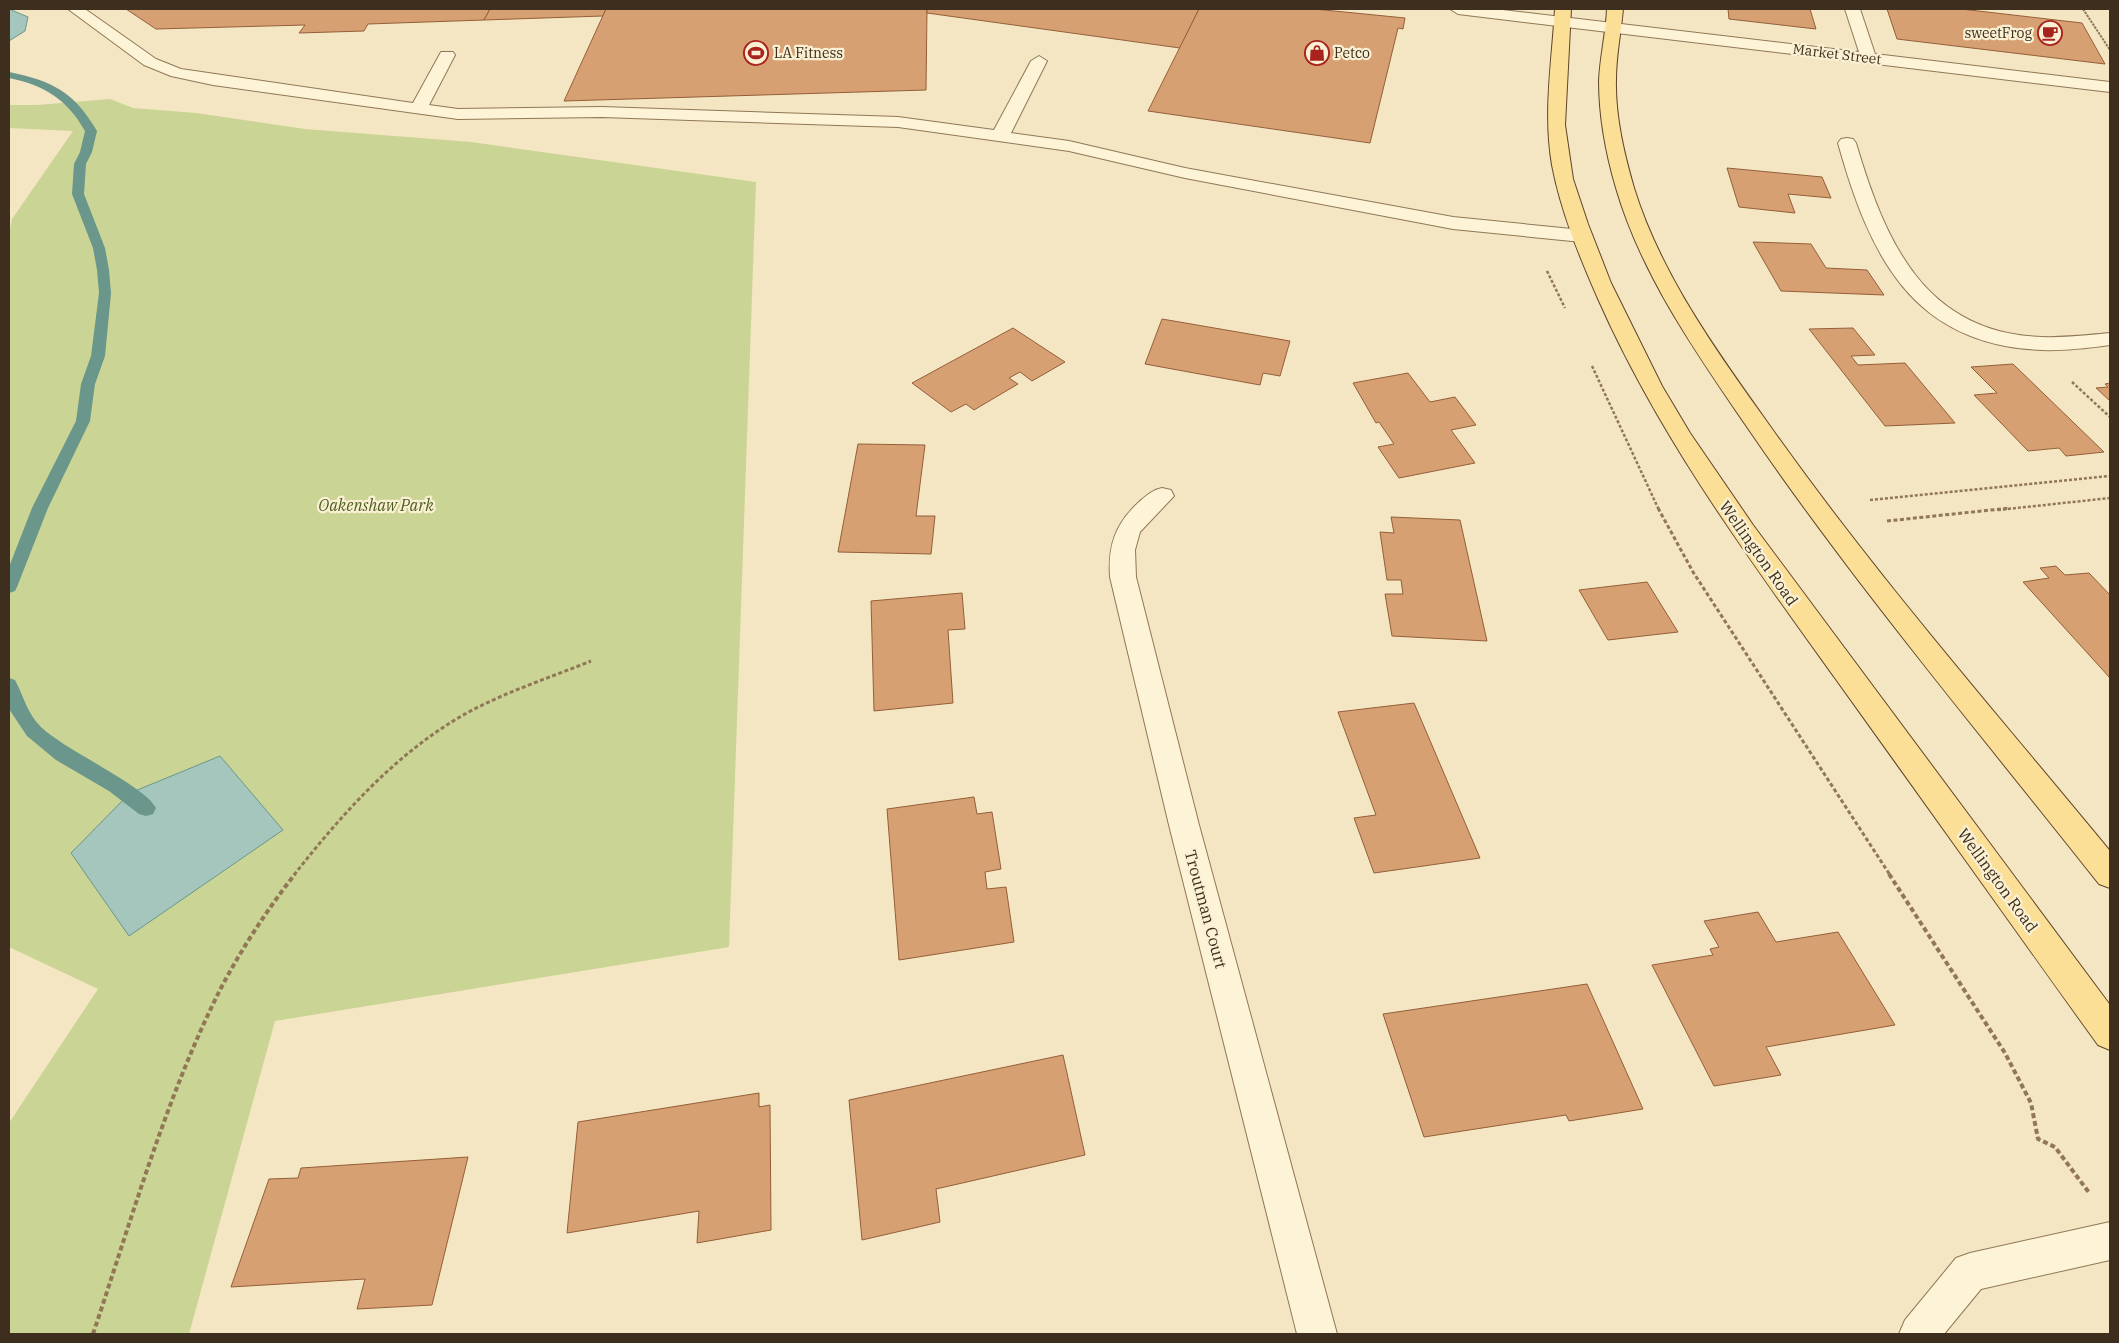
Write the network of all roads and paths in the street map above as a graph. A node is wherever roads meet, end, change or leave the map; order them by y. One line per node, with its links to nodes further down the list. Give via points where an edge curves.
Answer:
1 (76, 9): 12 (street, via 150,62 177,73)
2 (1458, 9): 5 (street, Market Street)
3 (1853, 9): 9 (street)
4 (2083, 9): 7 (path)
5 (1563, 15): 6 (street, Market Street); 15 (main road, Wellington Road, via 1556,127 1561,164)
6 (1615, 18): 9 (street, Market Street); 26 (main road, via 1608,71 1609,110 1617,159 1646,240 1669,287 1710,356 1826,520)
7 (2110, 51)
8 (447, 55): 12 (street)
9 (1868, 57): 11 (street, Market Street, via 2059,87)
10 (1039, 61): 13 (street)
11 (2110, 87)
12 (418, 109): 13 (street, via 458,114 602,112 898,122)
13 (1000, 136): 15 (street, via 1069,146 1186,173 1452,223)
14 (1847, 143): 18 (street, via 1860,190 1890,252 1932,306 1972,328 2020,342 2049,344)
15 (1582, 236): 27 (main road, Wellington Road, via 1621,332 1654,394 1703,473)
16 (1543, 262): 17 (path)
17 (1568, 315)
18 (2110, 339)
19 (1589, 360): 28 (path, via 1666,525 1693,572 2005,1053 2031,1103 2038,1139 2056,1147)
20 (2110, 476): 23 (path)
21 (1162, 496): 31 (street, Troutman Court, via 1137,516 1122,541 1123,578)
22 (2110, 498): 24 (path)
23 (1870, 500)
24 (1887, 521)
25 (591, 661): 30 (path, via 495,700 451,723 397,763 348,810 268,910 234,964 201,1029 173,1099)
26 (2110, 874)
27 (2110, 1033)
28 (2094, 1199)
29 (2110, 1241): 32 (street, via 1970,1272)
30 (93, 1334)
31 (1317, 1334)
32 (1919, 1334)

